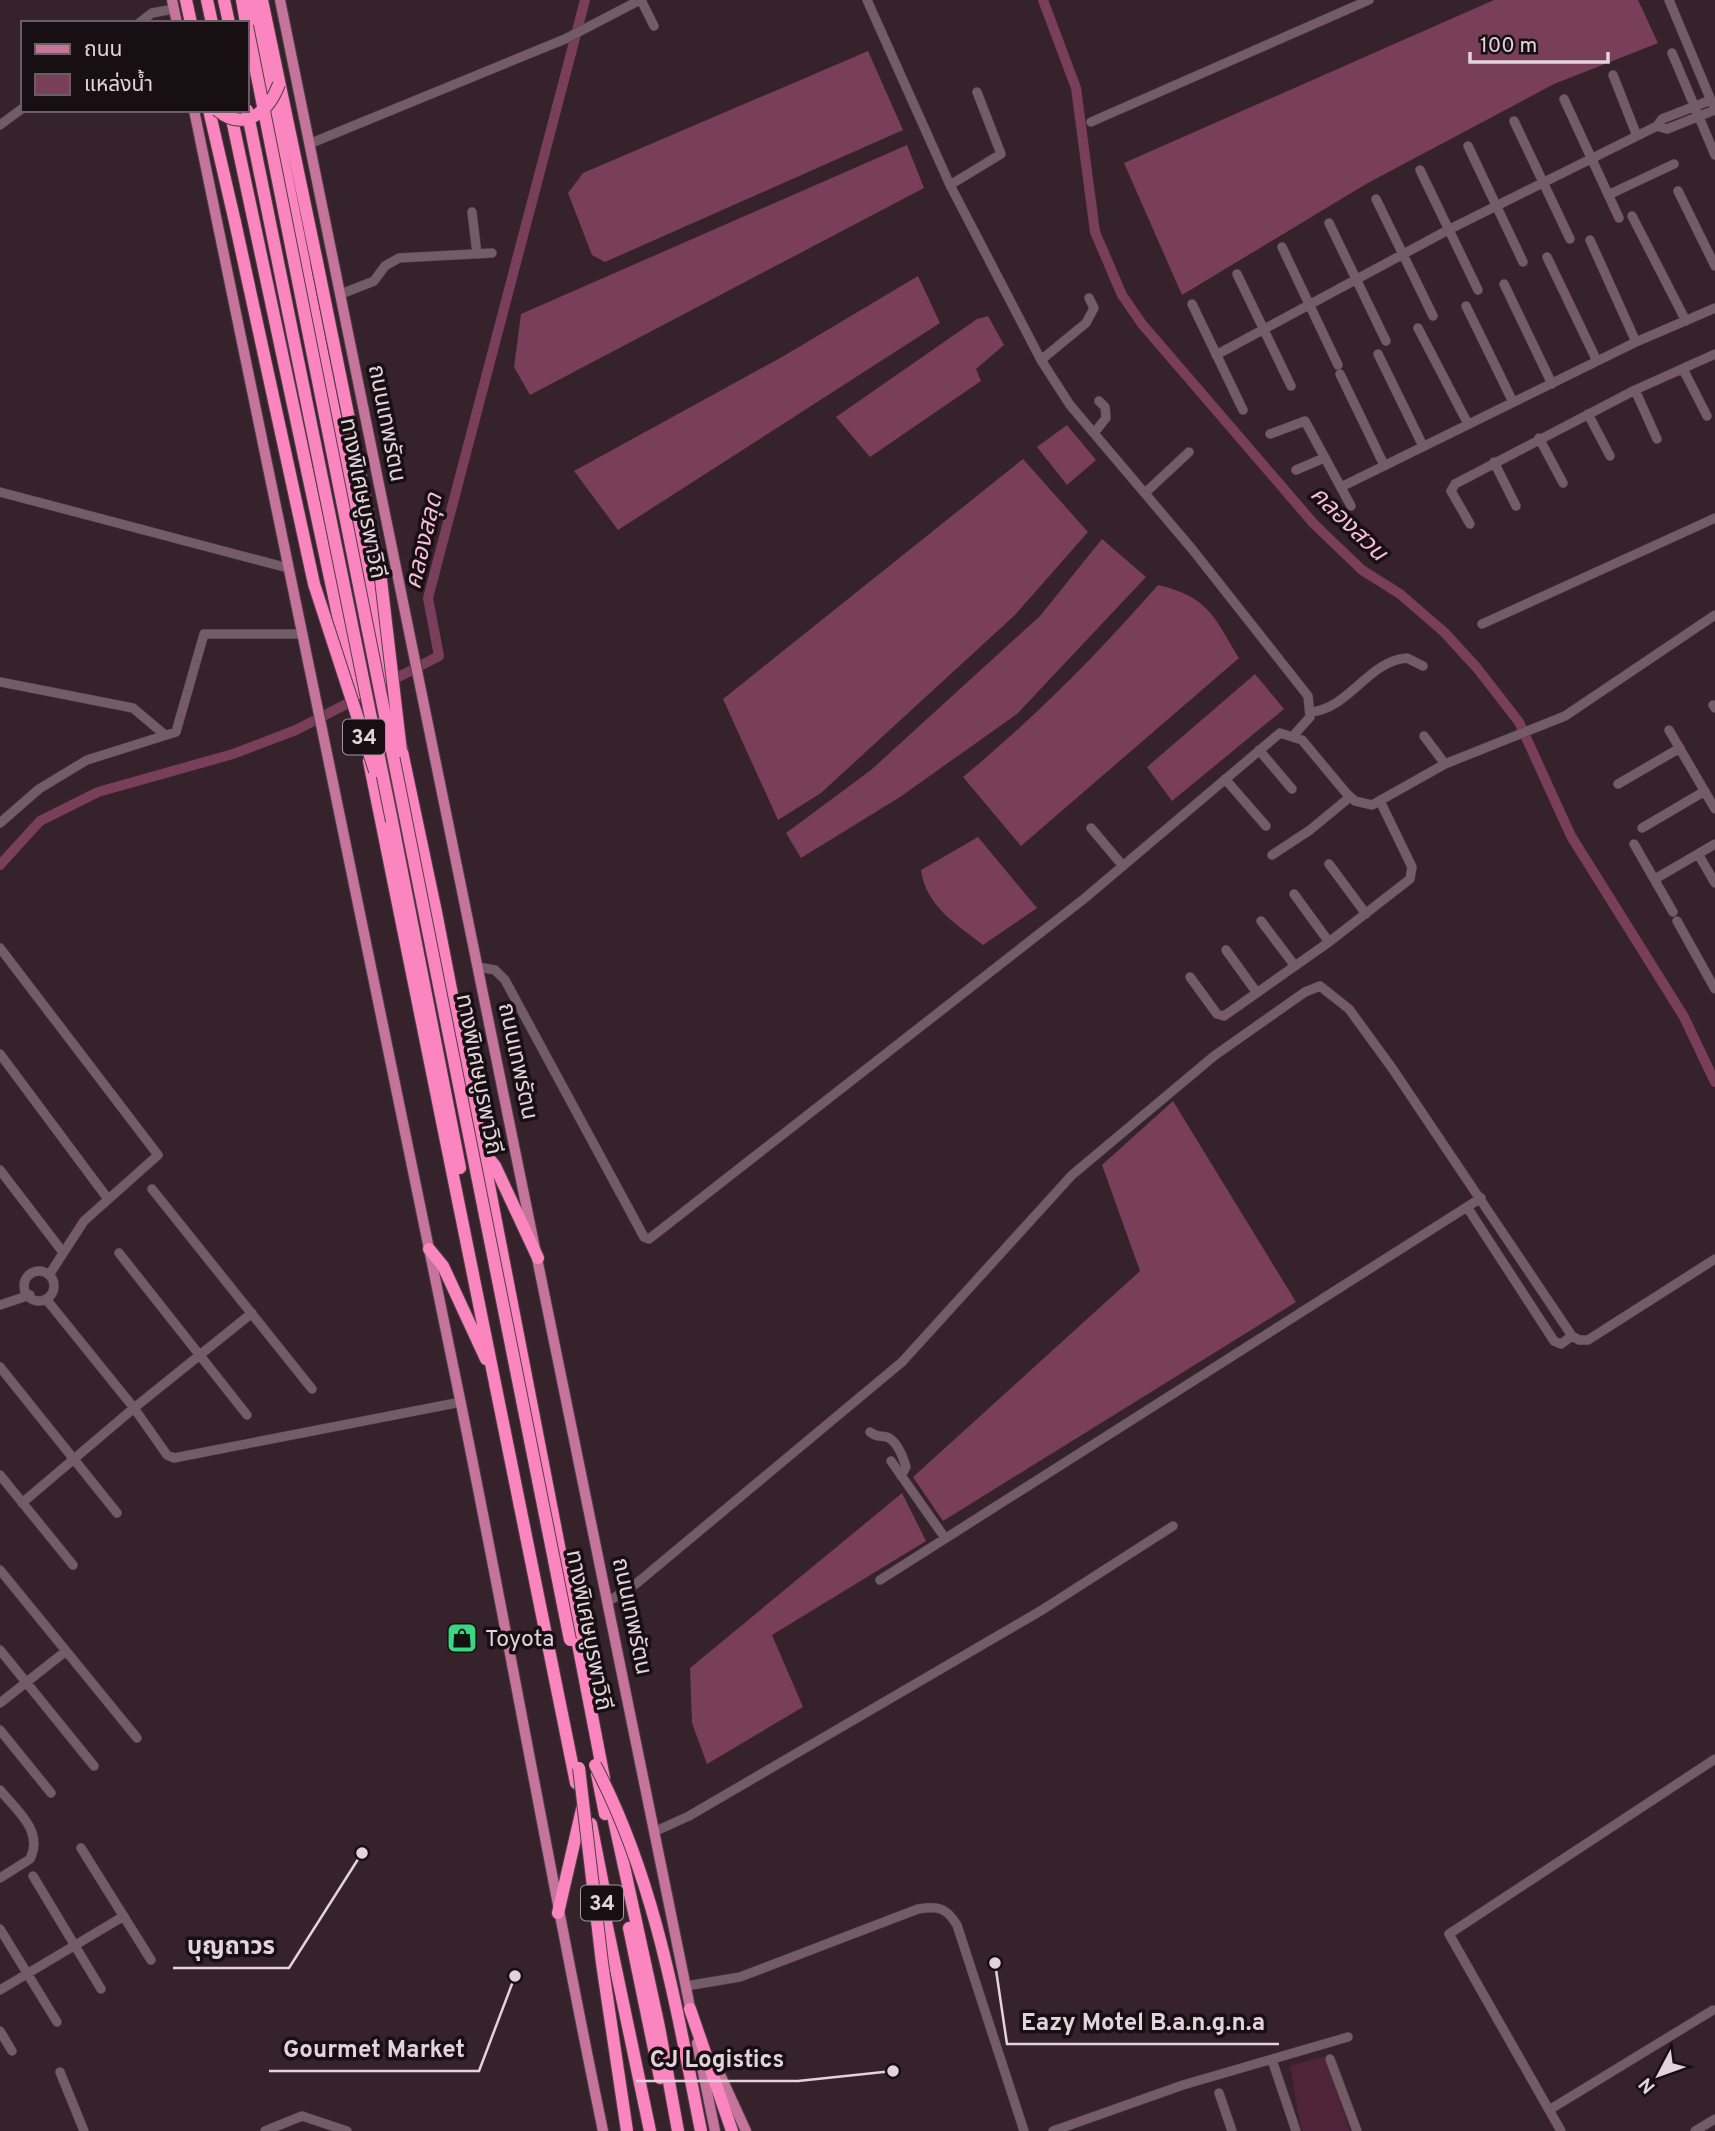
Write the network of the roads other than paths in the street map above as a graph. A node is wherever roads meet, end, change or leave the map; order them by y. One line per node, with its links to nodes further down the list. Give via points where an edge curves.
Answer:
1 (186, 0): 14 (highway)
2 (207, 0): 15 (highway)
3 (224, 0): 16 (highway)
4 (242, 0): 17 (highway, ทางพิเศษบูรพาวิถี)
5 (251, 0): 163 (highway, 34)
6 (262, 0): 22 (highway)
7 (279, 0): 40 (main road, ถนนเทพรัตน)
8 (640, 0): 18 (street); 40 (street, via 565,39)
9 (867, 0): 47 (street)
10 (1369, 0): 36 (street)
11 (1669, 0): 25 (street)
12 (173, 4): 13 (street)
13 (142, 21)
14 (191, 21)
15 (212, 21)
16 (229, 21)
17 (246, 21)
18 (654, 26)
19 (248, 34): 137 (highway, ทางพิเศษบูรพาวิถี, bridge)
20 (1672, 53): 26 (street)
21 (1613, 75): 39 (street)
22 (279, 84): 31 (highway, bridge, via 260,115 237,121); 137 (highway, bridge, via 380,571)
23 (977, 92): 47 (street, via 1001,154)
24 (1564, 99): 43 (street)
25 (1711, 100): 26 (street); 28 (street)
26 (1693, 106): 34 (street); 38 (street, via 1662,119)
27 (21, 109): 37 (street)
28 (1715, 110): 34 (street)
29 (194, 112): 116 (main road, 34)
30 (209, 112): 138 (highway, bridge, via 314,584)
31 (221, 112)
32 (230, 112): 181 (highway, 34, via 385,837)
33 (247, 112): 138 (highway, ทางพิเศษบูรพาวิถี, bridge)
34 (1698, 117): 38 (street, via 1667,129); 42 (street)
35 (1514, 121): 46 (street)
36 (1091, 122)
37 (0, 125)
38 (1657, 126): 39 (street)
39 (1637, 136): 43 (street)
40 (309, 144): 70 (main road, ถนนเทพรัตน)
41 (1468, 146): 51 (street)
42 (1715, 155)
43 (1591, 158): 46 (street); 49 (street)
44 (1674, 164): 49 (street)
45 (1420, 170): 56 (street)
46 (1543, 182): 51 (street); 57 (street)
47 (950, 185): 85 (street)
48 (1678, 191): 65 (street)
49 (1608, 195): 54 (street)
50 (1376, 199): 62 (street)
51 (1496, 205): 56 (street); 64 (street)
52 (472, 212): 61 (street)
53 (1632, 216): 77 (street)
54 (1619, 218)
55 (1329, 223): 67 (street)
56 (1448, 230): 62 (street); 69 (street)
57 (1570, 239)
58 (1590, 240): 81 (street)
59 (1282, 247): 73 (street)
60 (492, 253): 61 (street)
61 (477, 254): 70 (street, via 399,258 385,266 374,281)
62 (1404, 255): 67 (street); 76 (street)
63 (1547, 257): 86 (street)
64 (1523, 262)
65 (1715, 266)
66 (1237, 274): 79 (street)
67 (1356, 281): 73 (street); 80 (street)
68 (1504, 284): 88 (street)
69 (1478, 290)
70 (341, 294): 158 (main road, ถนนเทพรัตน)
71 (1089, 299): 85 (street, via 1094,308 1086,323)
72 (1192, 304): 84 (street)
73 (1311, 306): 79 (street); 106 (street)
74 (1466, 306): 92 (street)
75 (1715, 308): 77 (street)
76 (1433, 316)
77 (1686, 321): 81 (street)
78 (1418, 328): 96 (street)
79 (1264, 330): 84 (street); 89 (street)
80 (1386, 341)
81 (1636, 342): 86 (street)
82 (1378, 354): 101 (street)
83 (1715, 354): 87 (street)
84 (1216, 355): 93 (street)
85 (1041, 360): 97 (street)
86 (1597, 361): 88 (street)
87 (1683, 369): 90 (street); 95 (street)
88 (1552, 384): 92 (street)
89 (1291, 386)
90 (1635, 390): 94 (street); 100 (street)
91 (1099, 401): 97 (street, via 1106,418)
92 (1513, 402): 96 (street)
93 (1243, 410)
94 (1588, 415): 99 (street); 103 (street)
95 (1707, 416)
96 (1468, 425): 101 (street)
97 (1094, 433): 111 (street)
98 (1270, 434): 104 (street, via 1305,421)
99 (1539, 438): 105 (street); 108 (street)
100 (1657, 439)
101 (1423, 446): 106 (street)
102 (1189, 452): 111 (street)
103 (1610, 456)
104 (1324, 458): 107 (street); 109 (street)
105 (1494, 462): 113 (street); 115 (street, via 1451,487)
106 (1384, 465): 109 (street)
107 (1296, 470)
108 (1563, 483)
109 (1341, 487): 112 (street)
110 (0, 492): 116 (street)
111 (1145, 493): 122 (street, via 1308,696)
112 (1351, 506)
113 (1517, 506)
114 (1715, 518): 118 (street)
115 (1470, 524)
116 (288, 568): 119 (main road, 34)
117 (1715, 614): 129 (street, via 1644,665 1541,727)
118 (1482, 624)
119 (302, 634): 124 (street, via 204,634 177,732); 169 (main road, 34)
120 (1423, 666): 122 (street, via 1407,657 1384,664 1335,704)
121 (0, 682): 124 (street, via 133,708)
122 (1311, 712): 125 (street)
123 (1669, 730): 127 (street)
124 (165, 735): 139 (street, via 86,760 39,789)
125 (1294, 735): 128 (street, via 1280,733); 134 (street)
126 (1424, 736): 129 (street)
127 (1680, 748): 131 (street); 133 (street)
128 (1259, 750): 130 (street); 132 (street)
129 (1445, 764): 135 (street)
130 (1225, 779): 140 (street); 148 (street)
131 (1618, 784)
132 (1292, 789)
133 (1705, 791): 136 (street); 142 (street)
134 (1350, 797): 135 (street, via 1363,804); 146 (street)
135 (1380, 801): 152 (street, via 1413,871 1410,879)
136 (1715, 809)
137 (408, 819): 207 (highway, ทางพิเศษบูรพาวิถี, bridge)
138 (392, 821): 209 (highway, ทางพิเศษบูรพาวิถี)
139 (0, 823)
140 (1266, 826)
141 (1091, 828): 148 (street)
142 (1642, 828)
143 (1634, 844): 149 (street)
144 (1715, 844): 145 (street)
145 (1698, 853): 149 (street); 150 (street)
146 (1272, 855)
147 (1329, 864): 152 (street)
148 (1123, 866): 158 (street, via 649,1239 505,980 495,970)
149 (1655, 879): 160 (street)
150 (1715, 883)
151 (1294, 894): 154 (street)
152 (1366, 914): 154 (street)
153 (1261, 921): 157 (street)
154 (1329, 942): 157 (street)
155 (0, 948): 167 (street, via 157,1150 156,1159)
156 (1226, 950): 161 (street)
157 (1295, 966): 161 (street)
158 (478, 967): 172 (main road, ถนนเทพรัตน)
159 (1190, 977): 161 (street, via 1220,1016)
160 (1715, 989)
161 (1256, 993)
162 (0, 1054): 167 (street)
163 (482, 1150): 172 (highway, via 495,1166); 246 (highway, 34)
164 (0, 1170): 170 (street)
165 (152, 1189): 178 (street)
166 (1481, 1198): 168 (street); 179 (street); 199 (street, via 1349,1009 1321,986 1305,992 1214,1056 1072,1175 902,1362 637,1583)
167 (108, 1199): 170 (street)
168 (1467, 1207): 179 (street, via 1554,1341 1561,1344); 195 (street)
169 (429, 1249): 181 (highway, via 443,1266 481,1352); 184 (main road, 34)
170 (62, 1251): 174 (street)
171 (119, 1253): 180 (street)
172 (538, 1258): 199 (main road, ถนนเทพรัตน)
173 (1715, 1259): 179 (street, via 1588,1340)
174 (49, 1275): 175 (street, via 40,1271 30,1274 24,1287); 176 (street, via 54,1288)
175 (30, 1295): 176 (street, via 37,1301); 177 (street)
176 (46, 1299): 185 (street)
177 (2, 1301)
178 (252, 1313): 180 (street); 183 (street)
179 (1572, 1336)
180 (200, 1357): 185 (street); 186 (street)
181 (491, 1364): 212 (highway, 34)
182 (0, 1367): 188 (street)
183 (312, 1389)
184 (461, 1402): 185 (street, via 174,1458 167,1455); 217 (main road, 34)
185 (134, 1408): 188 (street)
186 (247, 1415)
187 (870, 1432): 191 (street, via 897,1446 906,1467)
188 (74, 1460): 192 (street); 193 (street)
189 (891, 1461): 191 (street)
190 (0, 1475): 192 (street)
191 (901, 1476): 195 (street)
192 (22, 1503): 196 (street)
193 (117, 1513)
194 (1173, 1526): 213 (street, via 1015,1627 690,1816)
195 (945, 1538): 198 (street)
196 (73, 1565)
197 (0, 1570): 201 (street)
198 (880, 1580)
199 (609, 1601): 213 (main road, ถนนเทพรัตน)
200 (0, 1650): 202 (street)
201 (66, 1651): 202 (street); 205 (street)
202 (26, 1683): 203 (street); 208 (street)
203 (0, 1703)
204 (0, 1730): 211 (street)
205 (137, 1738)
206 (1715, 1759): 236 (street, via 1449,1934)
207 (595, 1765): 245 (highway, ทางพิเศษบูรพาวิถี, bridge); 247 (highway, bridge, via 619,1811 649,1897)
208 (94, 1766)
209 (579, 1768): 238 (highway, bridge, via 601,1963); 244 (highway, ทางพิเศษบูรพาวิถี, bridge)
210 (0, 1790): 216 (street, via 33,1831 36,1842 30,1859)
211 (51, 1793)
212 (582, 1809): 217 (highway); 244 (highway, 34)
213 (656, 1830): 223 (main road, ถนนเทพรัตน)
214 (81, 1848): 218 (street)
215 (33, 1876): 220 (street)
216 (0, 1878)
217 (558, 1913): 243 (main road, 34)
218 (124, 1916): 220 (street); 221 (street)
219 (0, 1929): 222 (street)
220 (74, 1946): 222 (street); 224 (street)
221 (151, 1959)
222 (27, 1974): 225 (street); 228 (street)
223 (685, 1986): 226 (main road, ถนนเทพรัตน); 251 (street, via 740,1977 918,1909 937,1906 948,1911 957,1925)
224 (101, 1989)
225 (0, 1990)
226 (690, 2009): 248 (main road, ถนนเทพรัตน); 249 (highway); 250 (main road)
227 (1713, 2010): 236 (street)
228 (57, 2022)
229 (0, 2031): 231 (street)
230 (1348, 2037): 233 (street)
231 (12, 2051)
232 (1330, 2059): 254 (street)
233 (1272, 2060): 239 (street); 252 (street, via 1183,2085)
234 (60, 2072): 240 (street)
235 (1219, 2093): 253 (street)
236 (1549, 2110): 255 (street)
237 (1715, 2119): 256 (street)
238 (627, 2129)
239 (1293, 2130)
240 (84, 2131)
241 (265, 2131): 242 (street, via 302,2116)
242 (348, 2131)
243 (603, 2131)
244 (652, 2131)
245 (671, 2131)
246 (678, 2131)
247 (701, 2131)
248 (715, 2131)
249 (732, 2131)
250 (746, 2131)
251 (1024, 2131)
252 (1053, 2131)
253 (1232, 2131)
254 (1357, 2131)
255 (1561, 2131)
256 (1695, 2131)

